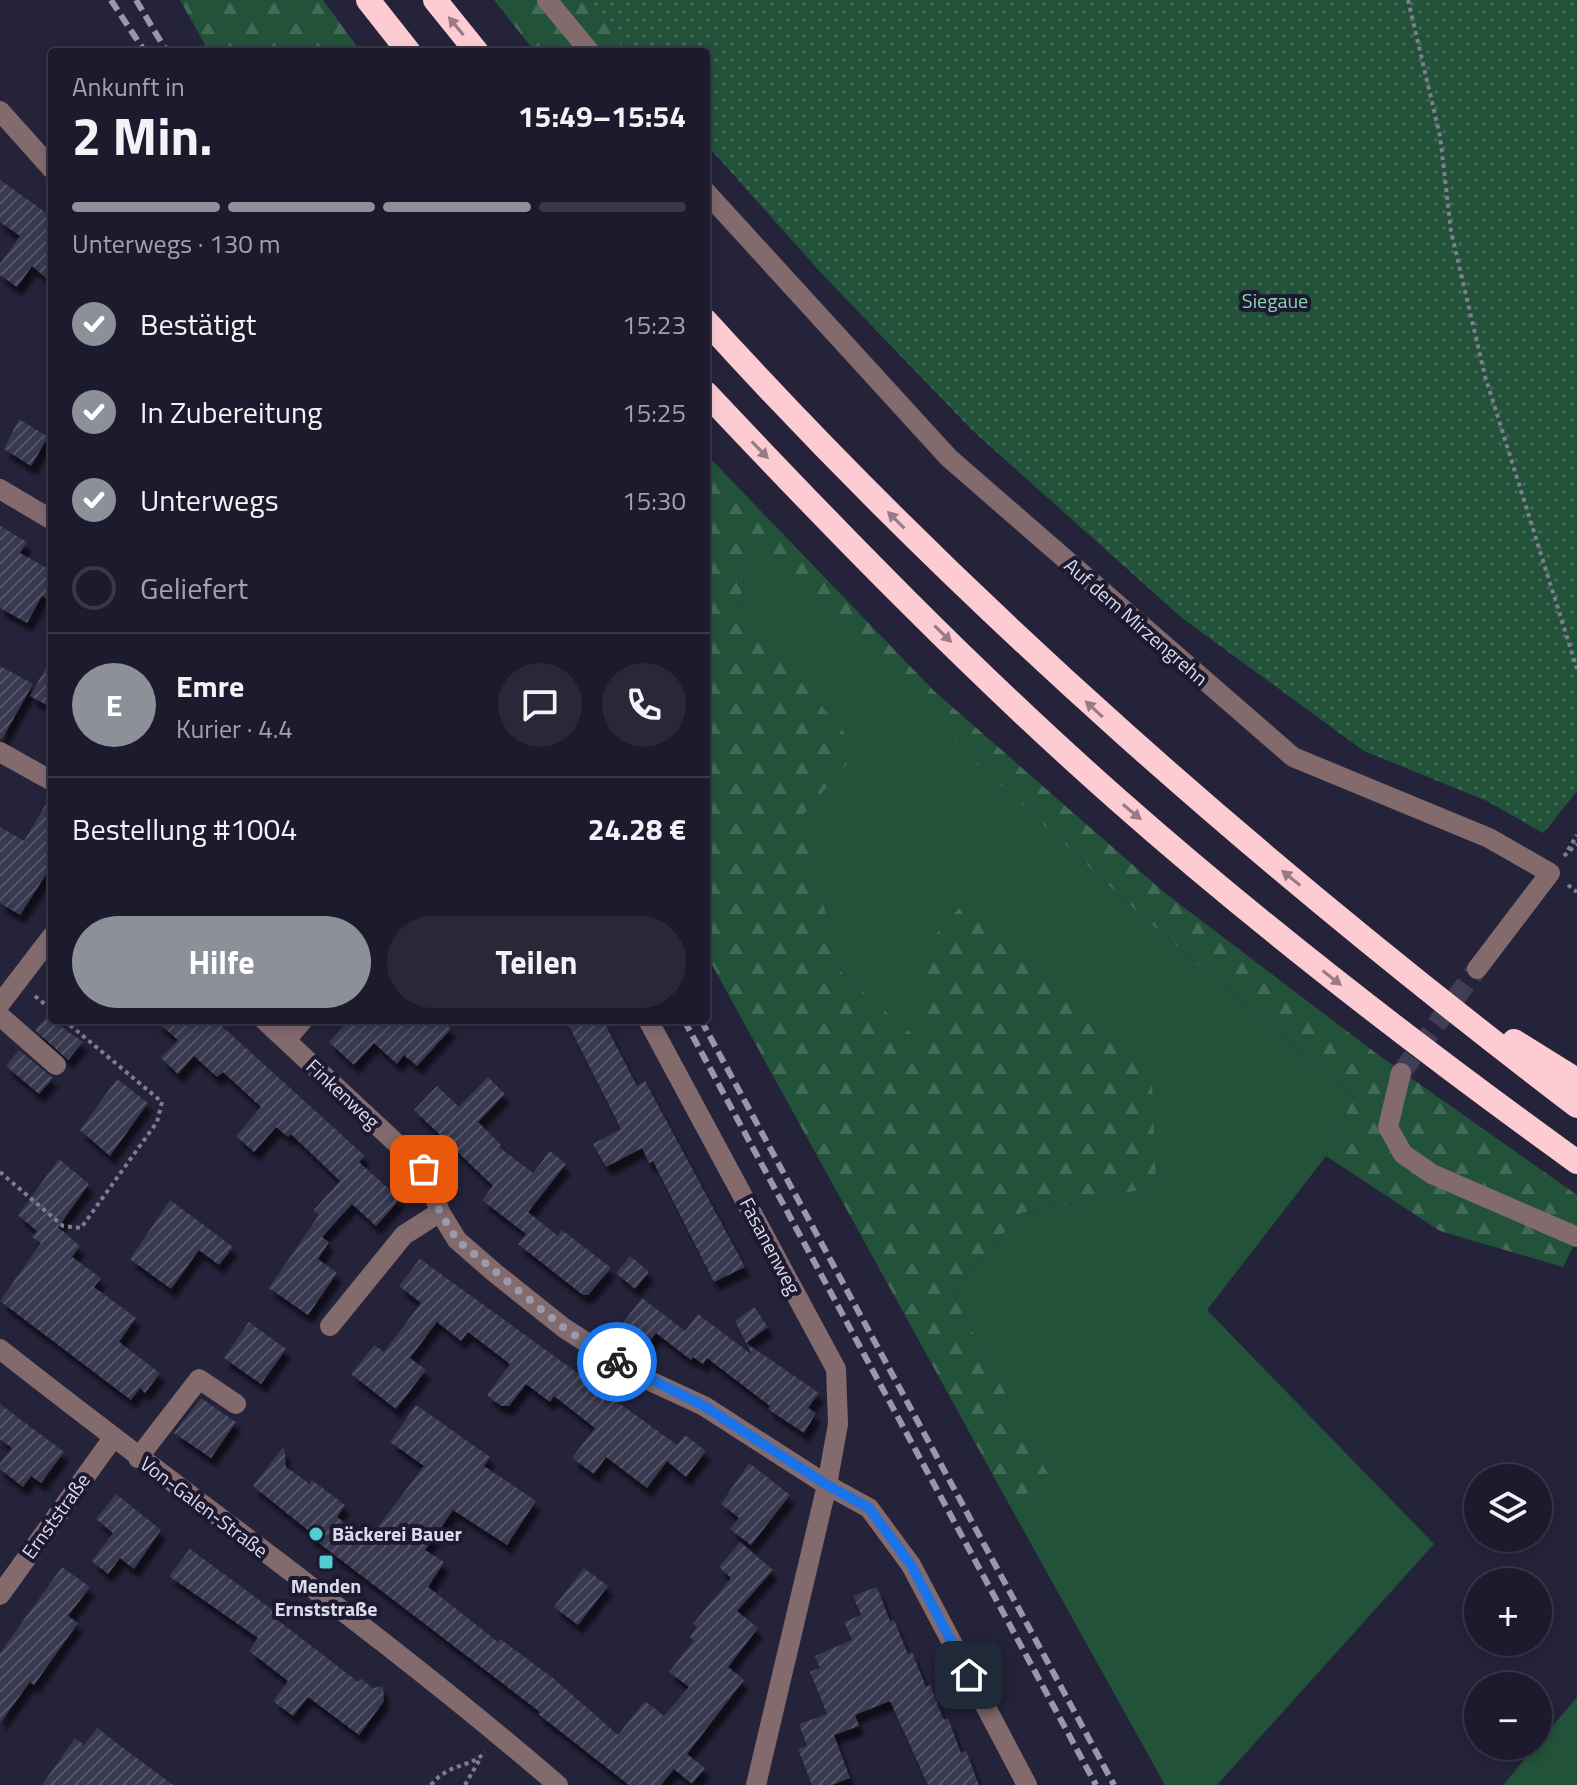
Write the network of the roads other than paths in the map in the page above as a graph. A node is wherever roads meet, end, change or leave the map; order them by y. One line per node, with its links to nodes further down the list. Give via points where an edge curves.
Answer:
1 (368, 0): 4 (highway)
2 (435, 0): 5 (highway, one-way to 2)
3 (547, 0): 6 (street)
4 (406, 48)
5 (474, 48)
6 (587, 48)
7 (0, 111): 8 (street)
8 (48, 165)
9 (710, 196): 17 (street, Auf dem Mirzengrehn, via 949,458 1293,757 1489,838 1550,873)
10 (710, 325): 18 (highway, one-way to 10, via 1255,849 1105,719 915,540)
11 (710, 397): 29 (highway, one-way to 29, via 840,534 1117,799 1289,944)
12 (0, 489): 13 (street)
13 (48, 518)
14 (0, 752): 15 (street)
15 (48, 779)
16 (48, 941): 19 (street)
17 (1477, 969)
18 (1440, 996): 27 (highway); 28 (highway)
19 (0, 1004)
20 (0, 1016): 25 (street)
21 (268, 1024): 24 (street, Finkenweg)
22 (300, 1024): 24 (street)
23 (650, 1024): 37 (street, Fasanenweg, via 836,1369 838,1424)
24 (286, 1040): 30 (street, Finkenweg, via 424,1169)
25 (56, 1065)
26 (1401, 1073): 31 (street, via 1388,1127 1403,1154 1432,1174)
27 (1577, 1080)
28 (1577, 1106)
29 (1577, 1162)
30 (440, 1212): 32 (street, via 404,1235); 37 (street, Finkenweg, via 457,1240 564,1328 637,1375 704,1406)
31 (1577, 1237)
32 (330, 1326)
33 (0, 1349): 35 (street, Von-Galen-Straße)
34 (236, 1404): 36 (street, via 199,1379)
35 (113, 1438): 36 (street, Von-Galen-Straße); 38 (street, Ernststraße)
36 (138, 1458): 39 (street, Von-Galen-Straße)
37 (827, 1485): 40 (street, Fasanenweg); 41 (street, via 869,1508 911,1565)
38 (0, 1595)
39 (558, 1785)
40 (756, 1785)
41 (1027, 1785)

